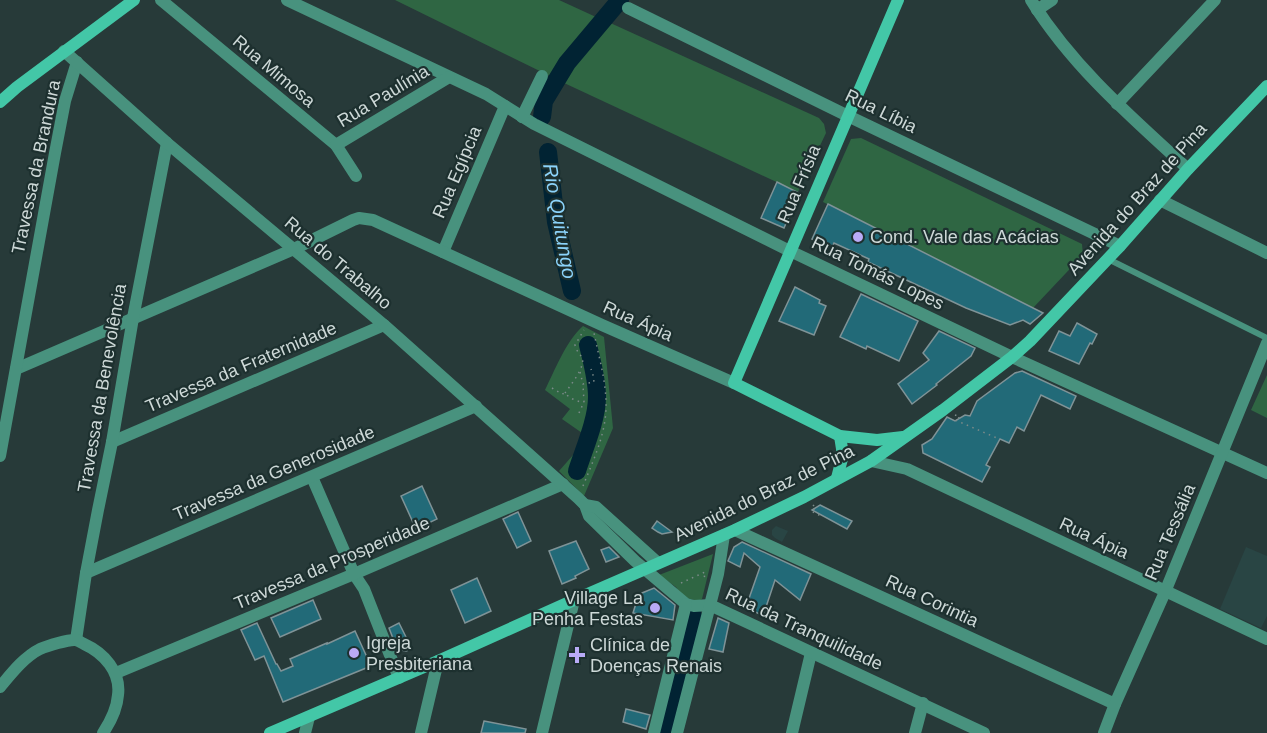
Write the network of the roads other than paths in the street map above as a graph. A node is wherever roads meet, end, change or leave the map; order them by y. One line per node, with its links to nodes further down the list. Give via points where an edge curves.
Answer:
1 (134, 0): 9 (main road)
2 (161, 0): 20 (street, Rua Mimosa)
3 (287, 0): 12 (street, Rua Tomás Lopes)
4 (898, 0): 17 (main road, Rua Frísia)
5 (1052, 0): 7 (street)
6 (1215, 0): 15 (street)
7 (1034, 5): 15 (street, via 1060,42)
8 (628, 8): 17 (street, Rua Líbia)
9 (64, 51): 10 (street, Rua do Trabalho); 14 (main road)
10 (77, 63): 19 (street, Rua do Trabalho); 35 (street, Travessa da Brandura, via 65,101)
11 (542, 76): 18 (street)
12 (449, 77): 16 (street, Rua Tomás Lopes); 20 (street, Rua Paulínia)
13 (1267, 86): 21 (main road, Avenida do Braz de Pina)
14 (0, 102)
15 (1117, 104): 21 (street)
16 (505, 106): 18 (street, Rua Tomás Lopes); 27 (street, Rua Egípcia)
17 (848, 116): 24 (street, Rua Líbia); 26 (main road, Rua Frísia)
18 (522, 117): 26 (street, Rua Tomás Lopes)
19 (166, 143): 25 (street, Rua do Trabalho); 30 (street, Travessa da Benevolência)
20 (336, 145): 22 (street, Rua Mimosa)
21 (1188, 169): 23 (main road, Avenida do Braz de Pina)
22 (356, 176)
23 (1160, 200): 24 (main road, Avenida do Braz de Pina); 28 (street)
24 (1120, 246): 29 (main road, Avenida do Braz de Pina)
25 (294, 249): 27 (street, Rua Ápia, via 359,218 373,220); 30 (street, Rua Ápia); 31 (street, Rua do Trabalho)
26 (790, 251): 34 (street, Rua Tomás Lopes); 36 (main road, Rua Frísia)
27 (443, 252): 36 (street, Rua Ápia)
28 (1267, 253)
29 (1107, 259): 32 (lane); 34 (main road, Avenida do Braz de Pina)
30 (133, 318): 35 (street, Rua Ápia); 40 (street, Travessa da Benevolência)
31 (384, 325): 37 (street, Rua do Trabalho); 40 (street, Travessa da Fraternidade)
32 (1267, 338)
33 (1267, 343): 42 (street, Rua Tessália)
34 (1012, 357): 39 (main road, Avenida do Braz de Pina); 42 (street, Rua Tomás Lopes)
35 (16, 369): 43 (street, Travessa da Brandura)
36 (734, 383): 38 (main road, Rua Ápia)
37 (476, 406): 47 (street, Travessa da Generosidade); 49 (street, Rua do Trabalho)
38 (840, 436): 39 (main road, Rua Ápia, via 877,440); 48 (main road, via 843,455)
39 (905, 437): 41 (main road, Avenida do Braz de Pina)
40 (112, 442): 54 (street, Travessa da Benevolência)
41 (893, 445): 44 (main road, Avenida do Braz de Pina); 45 (street, via 896,457)
42 (1223, 452): 46 (street, Rua Tomás Lopes); 56 (street, Rua Tessália)
43 (0, 456)
44 (871, 460): 45 (street, Rua Ápia); 48 (main road, Avenida do Braz de Pina)
45 (907, 469): 56 (street, Rua Ápia)
46 (1267, 473)
47 (312, 477): 54 (street, Travessa da Generosidade); 55 (street)
48 (837, 478): 51 (main road, Avenida do Braz de Pina)
49 (563, 484): 50 (street, Rua do Trabalho); 55 (street, Travessa da Prosperidade)
50 (581, 501): 52 (street, Rua do Trabalho, via 596,507); 53 (street, Rua do Trabalho, via 589,516)
51 (730, 533): 52 (main road, Avenida do Braz de Pina); 59 (street); 68 (street, Rua Corintia)
52 (658, 563): 53 (main road, Avenida do Braz de Pina)
53 (644, 569): 57 (main road, Avenida do Braz de Pina); 58 (street)
54 (86, 573): 61 (street, Travessa da Benevolência)
55 (354, 574): 64 (street, Travessa da Prosperidade); 65 (street, via 364,589)
56 (1165, 592): 60 (street, Rua Ápia); 68 (street, Rua Tessália)
57 (574, 600): 63 (main road, Avenida do Braz de Pina); 74 (street)
58 (686, 604): 59 (street, Rua da Tranquilidade); 75 (street)
59 (710, 605): 62 (street, Rua da Tranquilidade); 76 (street)
60 (1267, 639)
61 (76, 640): 64 (street, via 104,657); 66 (street, via 40,649)
62 (811, 653): 67 (street, Rua da Tranquilidade); 77 (street)
63 (438, 662): 65 (main road, Avenida do Braz de Pina); 73 (street)
64 (116, 674): 70 (street, via 119,692 114,716)
65 (399, 678): 69 (main road, Avenida do Braz de Pina)
66 (0, 687)
67 (923, 704): 78 (street); 79 (street, Rua da Tranquilidade)
68 (1115, 704): 80 (street, Rua Tessália)
69 (309, 717): 71 (main road, Avenida do Braz de Pina); 72 (street)
70 (104, 733)
71 (270, 733)
72 (305, 733)
73 (421, 733)
74 (542, 733)
75 (654, 733)
76 (677, 733)
77 (792, 733)
78 (915, 733)
79 (984, 733)
80 (1104, 733)

